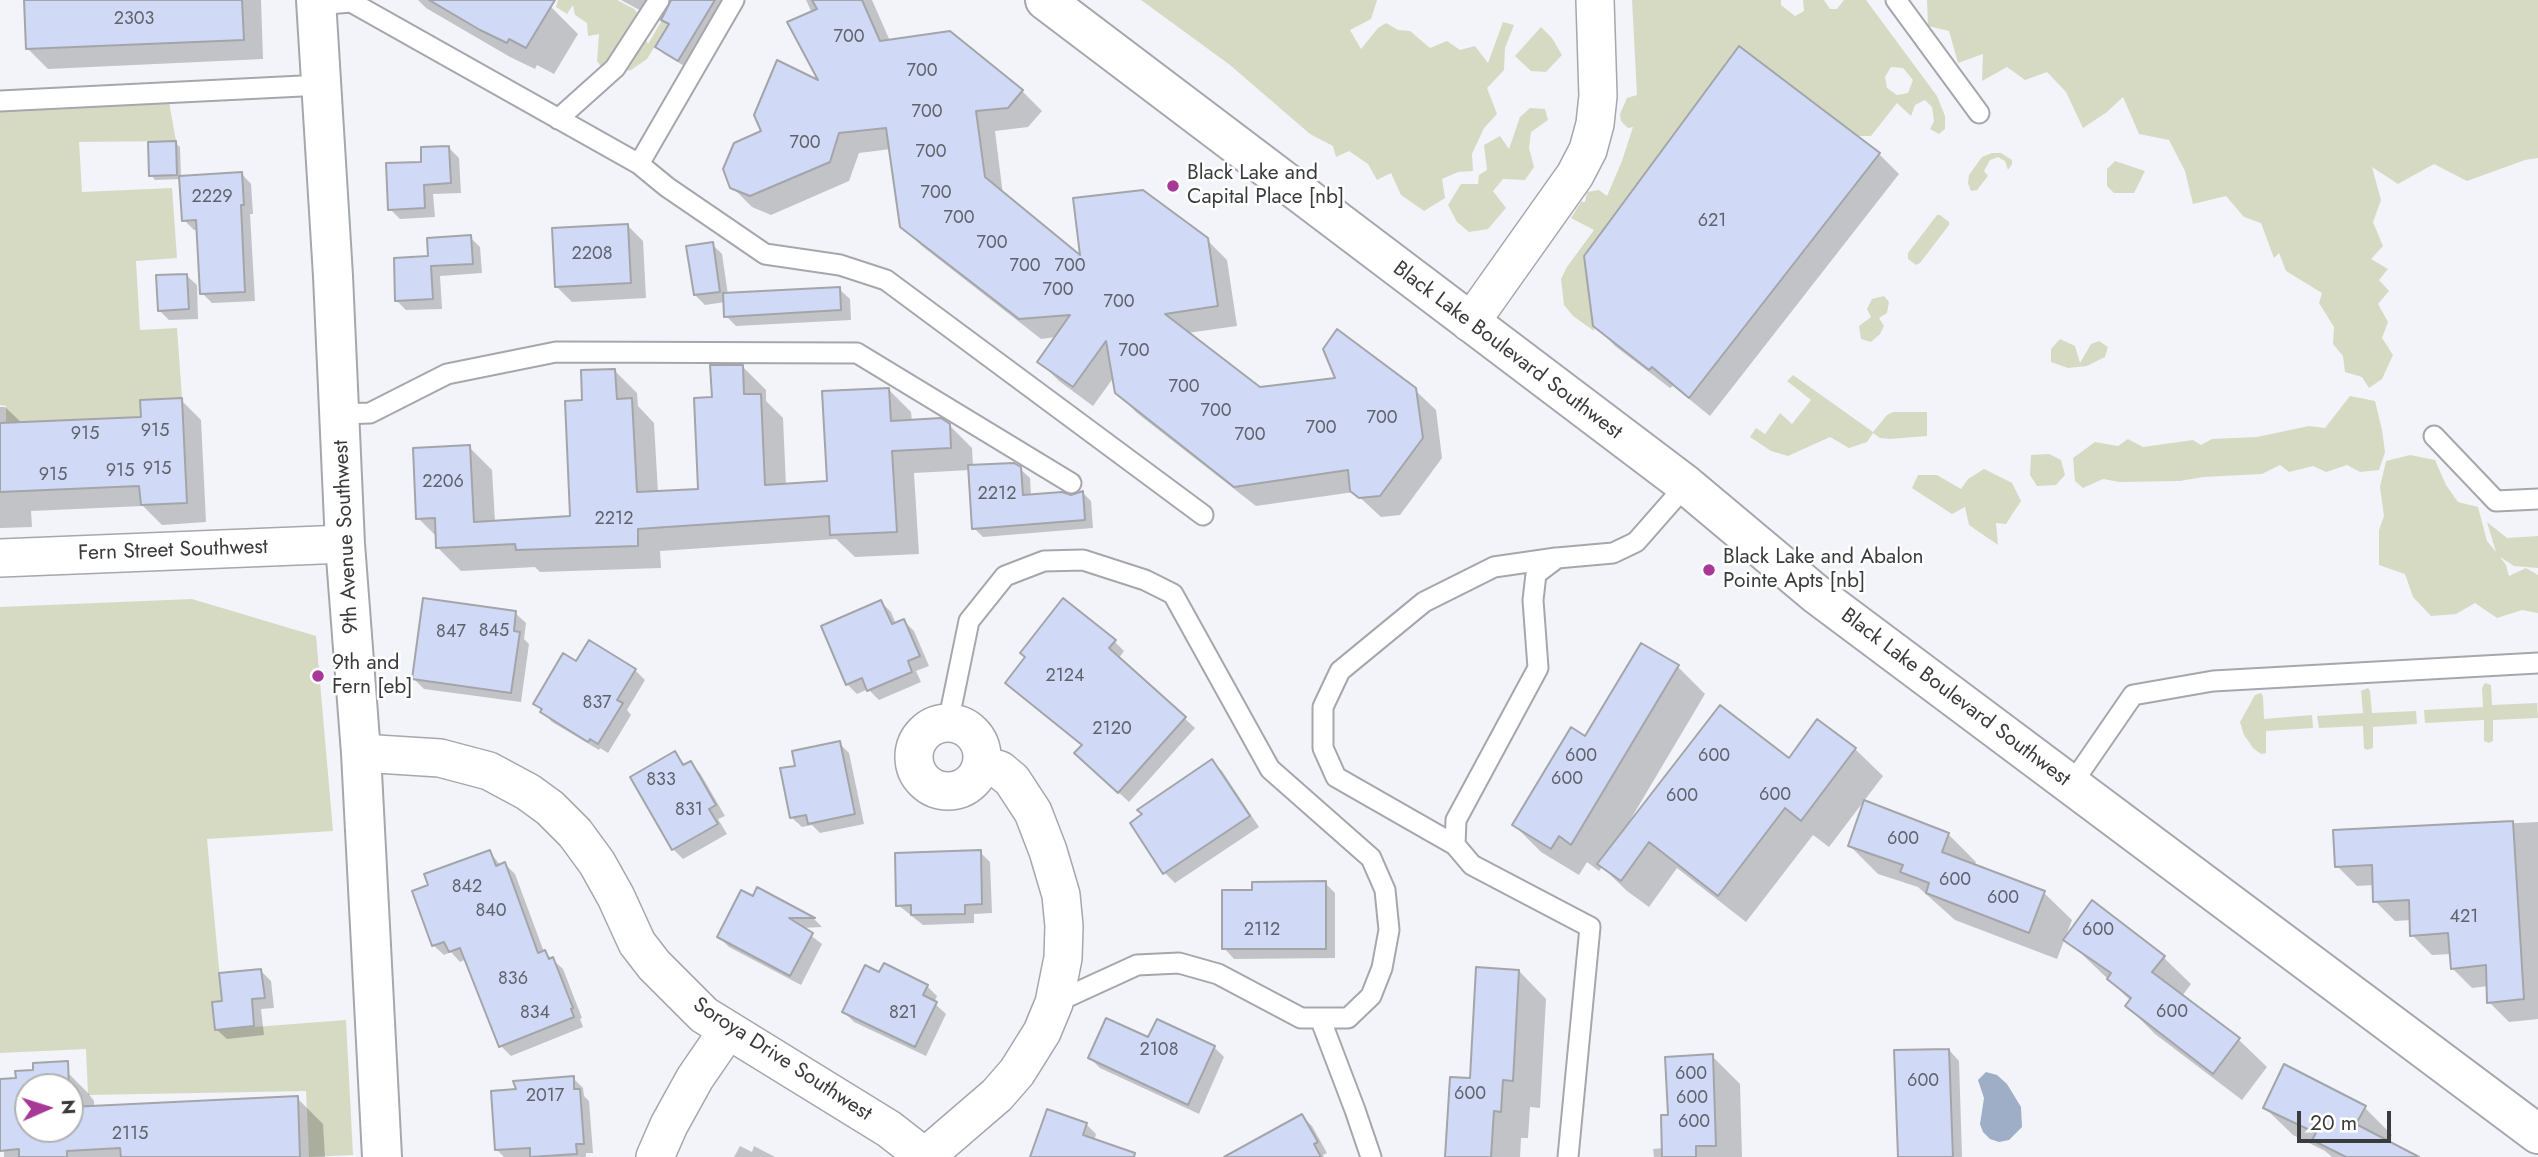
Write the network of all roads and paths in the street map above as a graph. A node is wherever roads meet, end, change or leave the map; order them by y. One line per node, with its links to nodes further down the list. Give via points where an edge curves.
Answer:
1 (659, 0): 10 (lane, via 615,68)
2 (734, 0): 11 (lane)
3 (1045, 0): 12 (main road, Black Lake Boulevard Southwest)
4 (1595, 0): 12 (street, via 1598,96 1588,150)
5 (1896, 0): 9 (lane)
6 (316, 2): 7 (main road, 9th Avenue Southwest); 10 (lane, via 351,2)
7 (322, 85): 8 (lane); 13 (main road, 9th Avenue Southwest)
8 (0, 102)
9 (1979, 113)
10 (558, 119): 11 (lane)
11 (639, 164): 18 (lane, via 765,254 839,264 886,280)
12 (1470, 323): 16 (main road, Black Lake Boulevard Southwest)
13 (340, 414): 15 (lane, via 370,413 447,374 556,352 857,353); 19 (main road, 9th Avenue Southwest)
14 (2434, 436): 17 (lane, via 2496,501)
15 (1071, 483)
16 (1686, 485): 21 (lane, via 1636,542 1613,553); 26 (main road, Black Lake Boulevard Southwest, via 1816,594)
17 (2538, 499)
18 (1203, 515)
19 (345, 544): 20 (street, Fern Street Southwest); 24 (main road, 9th Avenue Southwest)
20 (0, 558)
21 (1557, 558): 27 (lane, via 1536,575 1532,600 1538,668 1456,820); 27 (lane, via 1494,567 1424,602 1340,671 1323,707 1323,748 1336,777)
22 (2538, 663): 26 (lane, via 2213,681 2133,695)
23 (948, 723): 25 (street, via 970,730 977,738); 25 (street, via 936,725 918,740 915,764 926,784 936,790 958,790 976,779); 29 (lane, via 968,621 1005,576 1044,561 1083,560 1173,594 1270,769 1371,858 1385,890 1389,930 1371,996 1348,1018)
24 (361, 753): 30 (street, Soroya Drive Southwest, via 440,758 489,771 550,808 597,863 637,943 654,965 704,1015); 32 (main road, 9th Avenue Southwest)
25 (982, 764): 28 (street, via 1012,780 1033,812 1061,895 1063,958)
26 (2071, 785): 31 (main road, Black Lake Boulevard Southwest)
27 (1455, 845): 36 (lane, via 1472,865 1590,928)
28 (1054, 1003): 29 (lane, via 1137,965 1179,963 1218,974 1301,1018); 34 (street, via 1017,1072)
29 (1320, 1018): 35 (lane)
30 (728, 1030): 33 (street, via 695,1078); 34 (street, Soroya Drive Southwest)
31 (2538, 1134)
32 (382, 1157)
33 (655, 1157)
34 (925, 1157)
35 (1371, 1157)
36 (1568, 1157)

